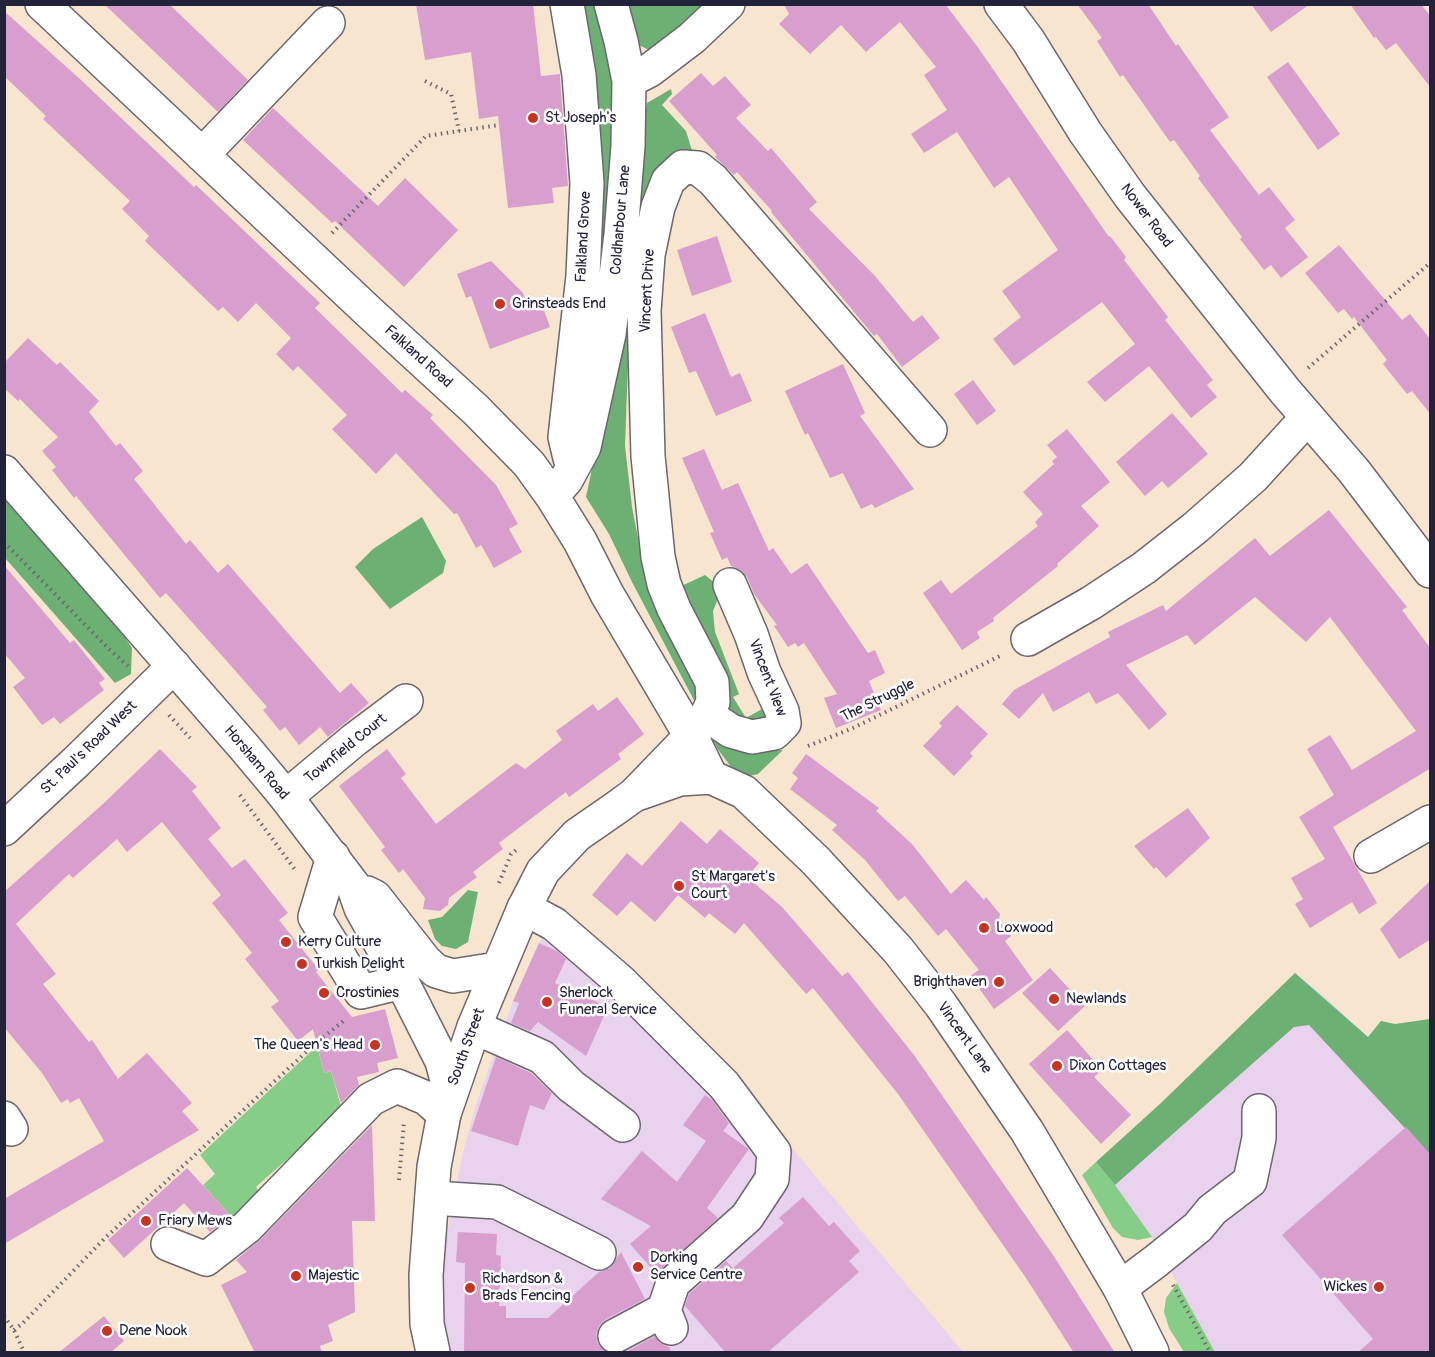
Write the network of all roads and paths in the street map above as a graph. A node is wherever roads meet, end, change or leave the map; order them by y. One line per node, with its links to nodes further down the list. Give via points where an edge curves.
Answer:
1 (567, 4): 17 (street, Falkland Grove, via 579,75 587,183 583,276 565,437)
2 (611, 4): 8 (street, Coldharbour Lane)
3 (728, 4): 8 (street, via 692,39)
4 (1000, 4): 14 (street, Nower Road, via 1028,40 1084,132 1130,196)
5 (55, 9): 11 (street, Falkland Road)
6 (328, 23): 11 (street)
7 (425, 81): 10 (path, via 451,94)
8 (629, 81): 17 (street, Coldharbour Lane, via 628,146 609,334 584,447)
9 (499, 125): 10 (path)
10 (459, 131): 12 (path, via 426,136)
11 (202, 155): 19 (street, Falkland Road, via 476,410 529,464)
12 (326, 238)
13 (1431, 263): 14 (path)
14 (1285, 391): 15 (street, Nower Road)
15 (1307, 418): 21 (street, Nower Road, via 1354,471); 23 (street, via 1253,477 1195,528 1144,568)
16 (930, 430): 27 (street, Vincent Drive, via 713,180 698,168 683,167 668,181 648,255 644,311 648,456 660,566 674,609 711,682 713,702)
17 (573, 468): 19 (street, Coldharbour Lane)
18 (4, 472): 24 (street, Horsham Road)
19 (552, 495): 27 (street, Falkland Road)
20 (4, 542): 25 (path)
21 (1431, 571)
22 (730, 585): 27 (street, Vincent View, via 784,723 774,733 752,737)
23 (1028, 639): 29 (path, The Struggle, via 853,728)
24 (174, 666): 25 (street, St. Paul's Road West); 32 (street, Horsham Road)
25 (149, 689): 28 (path); 34 (street, St. Paul's Road West)
26 (406, 701): 32 (street, Townfield Court)
27 (699, 725): 30 (street, Falkland Road); 31 (street, South Street)
28 (195, 743)
29 (803, 748)
30 (711, 777): 31 (street, South Street, via 680,779); 52 (street, Vincent Lane, via 744,792 816,861 898,950 1004,1097)
31 (634, 795): 40 (street, South Street, via 577,835 543,871)
32 (286, 797): 37 (street, Horsham Road)
33 (1431, 822): 36 (street)
34 (4, 828)
35 (528, 841): 39 (path, via 511,854)
36 (1371, 856)
37 (333, 857): 38 (street, Horsham Road); 43 (street, via 315,917)
38 (353, 885): 41 (street, via 375,897 436,971 453,976); 42 (street, Horsham Road, via 361,908)
39 (496, 890)
40 (524, 908): 41 (street, South Street); 56 (street, via 554,924 620,981 724,1084 774,1152 772,1179 747,1216 673,1283 667,1319)
41 (497, 969): 44 (street, South Street)
42 (402, 982): 43 (street); 45 (street, Horsham Road, via 442,1060)
43 (360, 992): 55 (path, via 361,1005 351,1015 105,1238)
44 (474, 1027): 45 (street, South Street); 47 (street, via 542,1057 571,1086)
45 (447, 1103): 48 (street, South Street); 49 (street, via 397,1086 371,1099 247,1227 207,1259)
46 (1259, 1111): 52 (street, via 1259,1138 1250,1181)
47 (623, 1125)
48 (432, 1198): 50 (street, via 496,1202); 58 (street, South Street, via 426,1275 427,1324)
49 (168, 1244)
50 (599, 1254)
51 (1172, 1282): 53 (path)
52 (1120, 1288): 59 (street, Vincent Lane)
53 (1167, 1289)
54 (4, 1316): 55 (path)
55 (14, 1330): 57 (path)
56 (615, 1336)
57 (24, 1353)
58 (433, 1353)
59 (1152, 1353)

